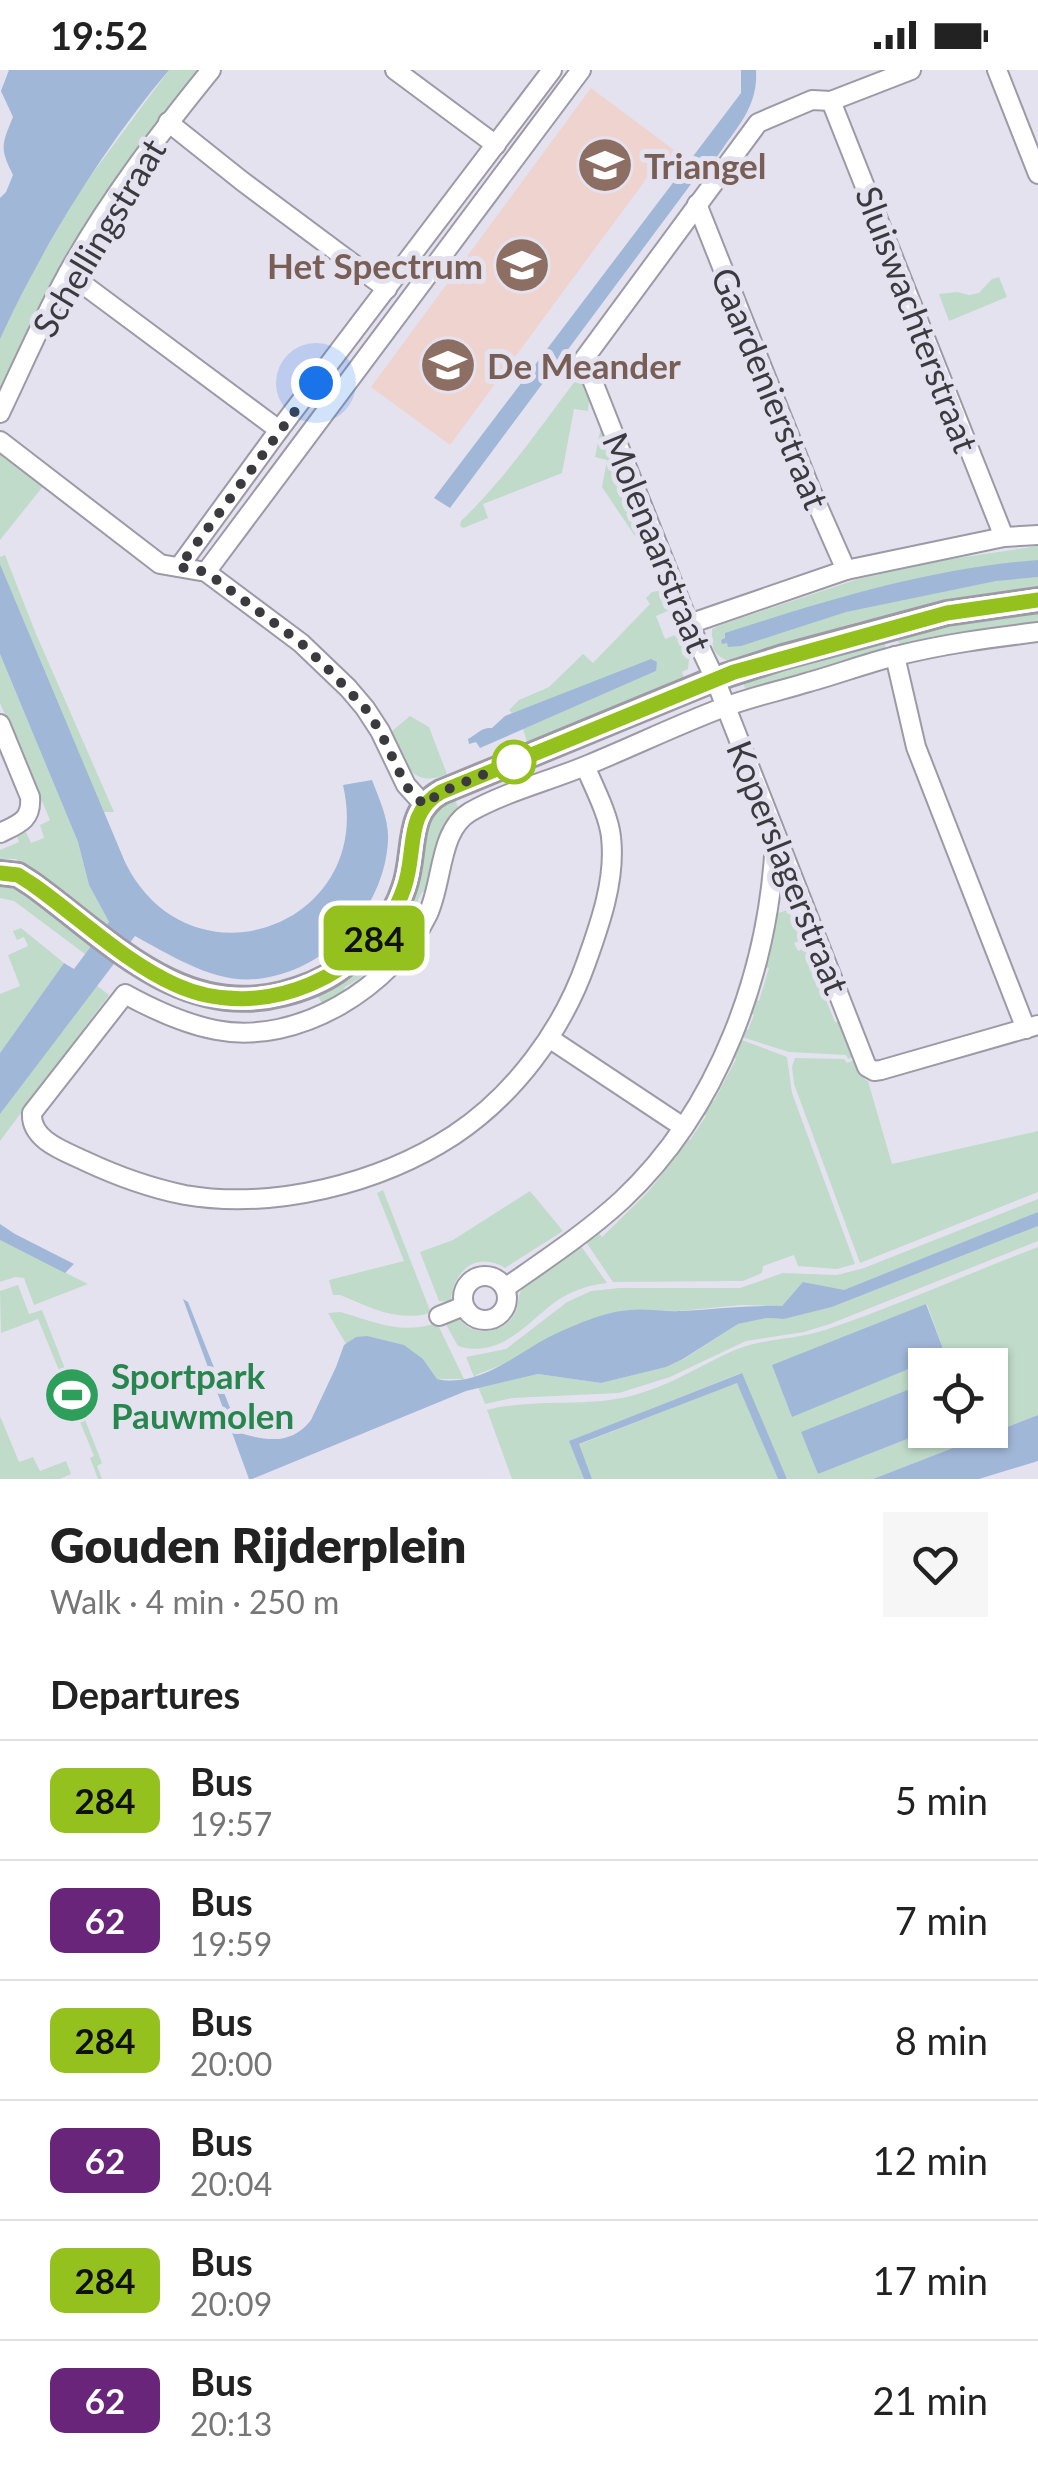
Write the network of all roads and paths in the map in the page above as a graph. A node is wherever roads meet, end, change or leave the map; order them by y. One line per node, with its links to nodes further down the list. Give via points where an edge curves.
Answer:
1 (211, 70): 8 (street, Schellingstraat)
2 (395, 70): 9 (street)
3 (552, 70): 9 (street)
4 (581, 70): 13 (street)
5 (911, 70): 7 (street)
6 (997, 70): 10 (street)
7 (831, 101): 11 (street, via 812,100 758,123); 22 (street, Sluiswachterstraat)
8 (168, 122): 14 (street, Schellingstraat); 15 (street)
9 (496, 145): 12 (street)
10 (1038, 174)
11 (697, 204): 24 (street, Gaardenierstraat); 27 (street, Molenaarstraat, via 584,359)
12 (443, 216): 13 (street); 15 (street)
13 (462, 230): 17 (street)
14 (68, 273): 18 (street, Schellingstraat); 19 (street)
15 (387, 290): 16 (street)
16 (334, 359): 17 (street); 19 (street)
17 (353, 375): 25 (street)
18 (0, 413)
19 (279, 430): 23 (street)
20 (0, 441): 23 (street, via 160,564)
21 (1038, 534): 22 (street)
22 (1004, 537): 24 (street)
23 (179, 567): 25 (street)
24 (846, 570): 27 (street)
25 (206, 572): 34 (street, via 301,643 348,688)
26 (1038, 600): 30 (street, via 947,613)
27 (689, 624): 30 (street, Molenaarstraat)
28 (1038, 632): 29 (street)
29 (895, 656): 31 (street); 40 (street, via 916,747)
30 (714, 679): 31 (street, Koperslagerstraat); 34 (street, via 466,781)
31 (726, 706): 33 (street); 36 (street, Koperslagerstraat)
32 (0, 724): 35 (street, via 31,810)
33 (585, 766): 41 (street, via 612,835 610,870 576,993); 41 (street, via 459,819 418,932 394,964 342,1004 248,1033 198,1026 125,994 32,1113 33,1126 68,1153 153,1188 226,1199 310,1192 421,1154 455,1134 491,1105)
34 (424, 805): 37 (street, via 404,890 370,944 327,978 270,996 222,998 180,987 18,875)
35 (0, 832)
36 (776, 835): 38 (street); 39 (street, Koperslagerstraat)
37 (0, 873)
38 (770, 906): 39 (street, via 783,902); 42 (street, via 738,1018)
39 (806, 909): 40 (street, Koperslagerstraat, via 874,1072)
40 (1032, 1027)
41 (548, 1038): 42 (street)
42 (683, 1126): 43 (street, via 625,1197)
43 (505, 1288): 44 (street, via 496,1278 476,1278 463,1293); 44 (street, via 507,1304 491,1320 475,1318)
44 (464, 1306): 45 (street)
45 (439, 1316)

